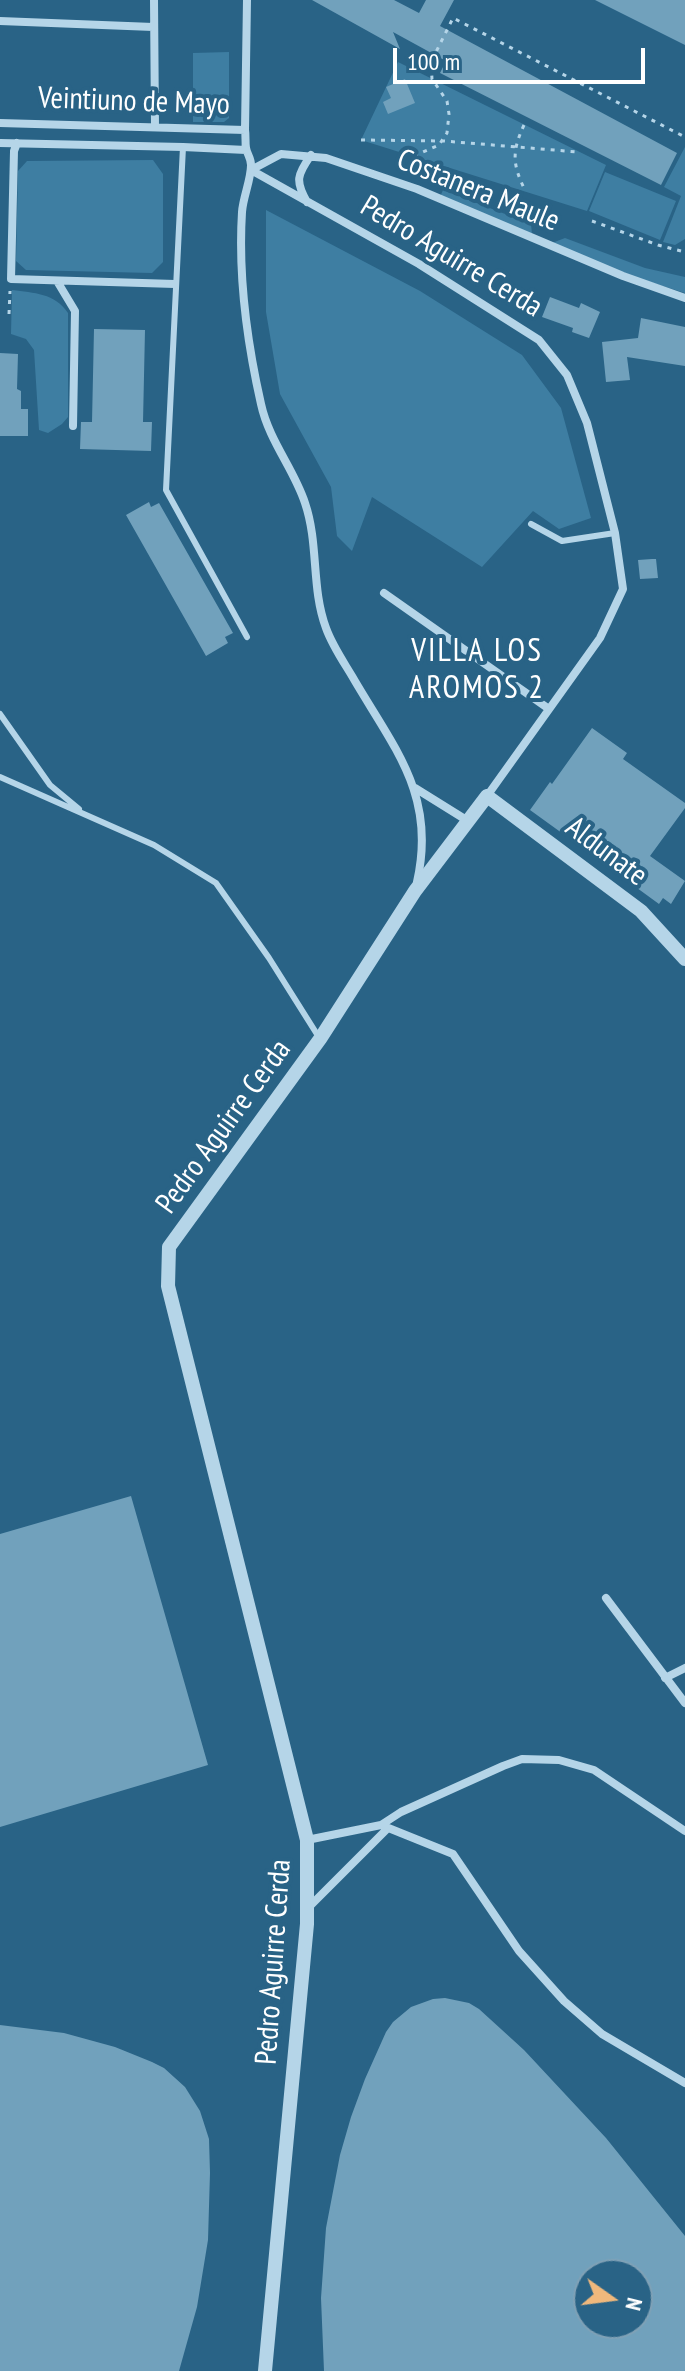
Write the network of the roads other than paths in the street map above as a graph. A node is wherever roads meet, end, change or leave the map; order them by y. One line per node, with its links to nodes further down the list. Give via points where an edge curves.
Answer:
1 (154, 0): 4 (street)
2 (247, 0): 7 (street)
3 (0, 21): 4 (street)
4 (153, 27): 6 (street)
5 (0, 123): 6 (street, Veintiuno de Mayo)
6 (155, 126): 7 (street, Veintiuno de Mayo)
7 (245, 130): 11 (street, Veintiuno de Mayo)
8 (0, 143): 9 (street, Veintiuno de Mayo)
9 (17, 143): 10 (street, Veintiuno de Mayo); 15 (street, via 11,279)
10 (183, 147): 11 (street, Veintiuno de Mayo); 16 (lane)
11 (246, 150): 13 (street, Veintiuno de Mayo)
12 (311, 155): 13 (street, Costanera Maule, via 281,154); 14 (street, via 300,171 298,187); 17 (street, Costanera Maule, via 417,189)
13 (251, 170): 14 (street, Pedro Aguirre Cerda); 26 (street, via 242,213 244,298 261,404 305,503 326,629)
14 (308, 202): 20 (street, Pedro Aguirre Cerda, via 539,340 567,375 587,423)
15 (57, 281): 16 (street); 18 (street, via 75,311)
16 (175, 284): 22 (lane, via 166,490)
17 (685, 298)
18 (73, 426)
19 (531, 524): 20 (lane, via 562,541)
20 (615, 533): 23 (street, Pedro Aguirre Cerda, via 623,589 600,638)
21 (384, 593): 23 (street)
22 (247, 637)
23 (549, 709): 27 (street, Pedro Aguirre Cerda)
24 (0, 714): 28 (lane, via 50,785)
25 (0, 777): 28 (lane)
26 (415, 788): 29 (street); 30 (street, via 422,849)
27 (487, 796): 29 (street, Pedro Aguirre Cerda); 31 (street, Aldunate, via 641,911)
28 (87, 816): 32 (lane, via 154,845 216,883)
29 (468, 821): 30 (street, Pedro Aguirre Cerda)
30 (415, 891): 32 (street, Pedro Aguirre Cerda)
31 (685, 959)
32 (320, 1039): 39 (street, Pedro Aguirre Cerda, via 169,1247 168,1286)
33 (606, 1598): 35 (street)
34 (685, 1668): 35 (street)
35 (665, 1678): 36 (street)
36 (685, 1703)
37 (384, 1826): 38 (street, via 401,1812 522,1759 559,1760 594,1770); 39 (street); 40 (street); 41 (street, via 453,1854 519,1951 564,2001 602,2034)
38 (685, 1831)
39 (307, 1840): 40 (street, Pedro Aguirre Cerda)
40 (307, 1909): 42 (street, Pedro Aguirre Cerda)
41 (685, 2083)
42 (265, 2371)

